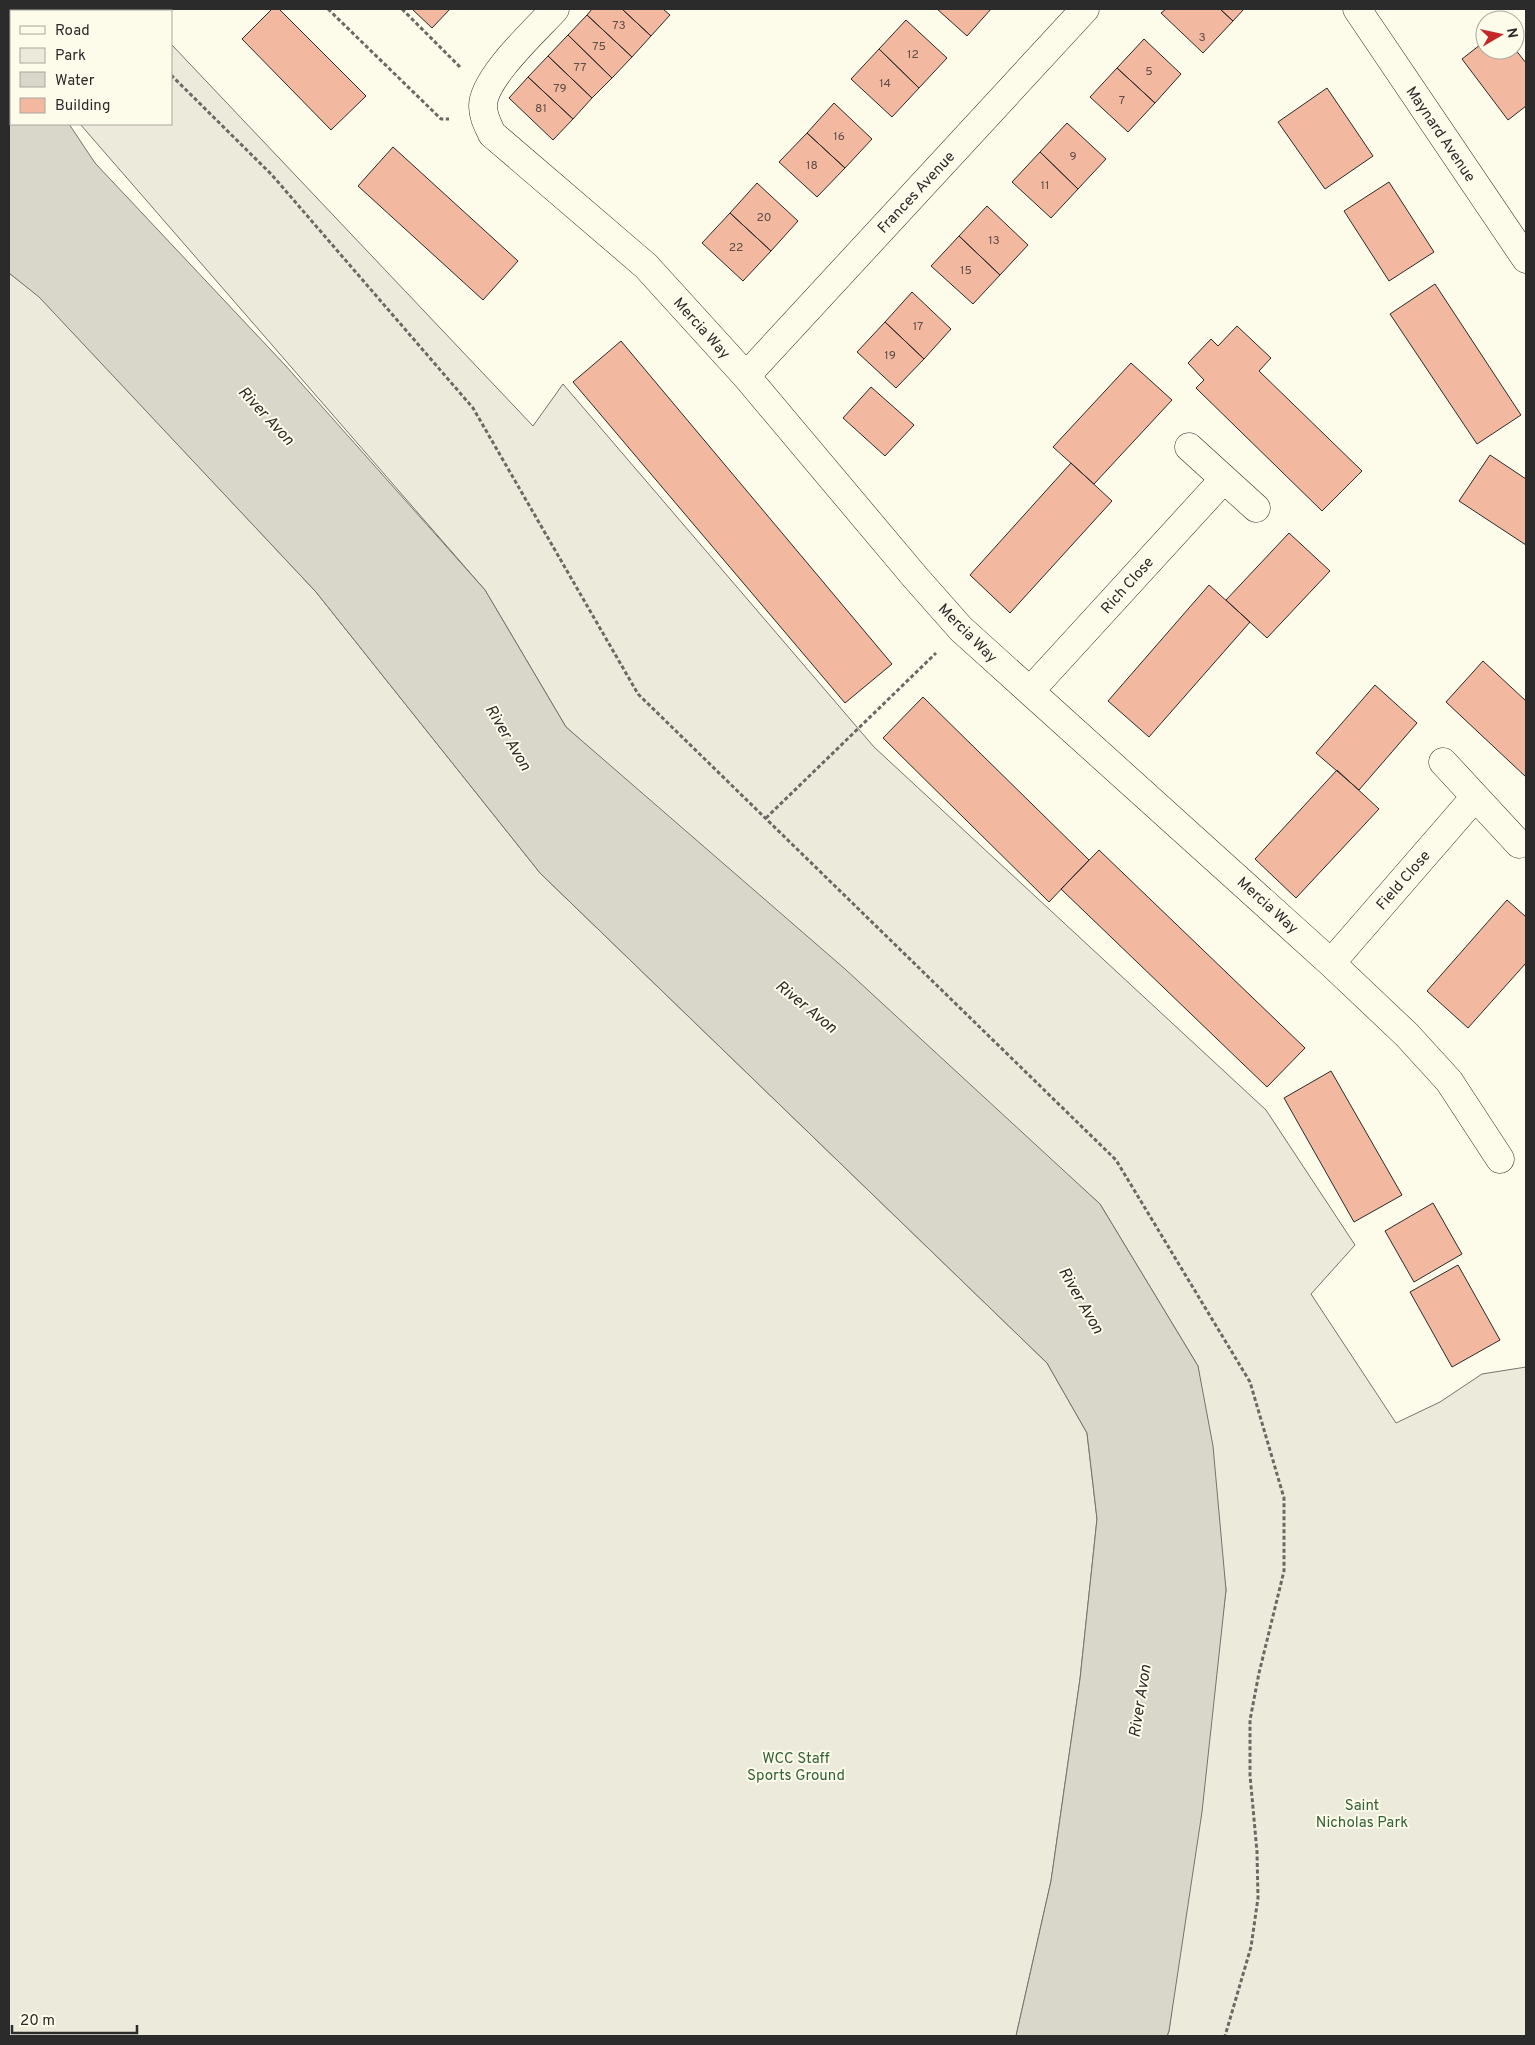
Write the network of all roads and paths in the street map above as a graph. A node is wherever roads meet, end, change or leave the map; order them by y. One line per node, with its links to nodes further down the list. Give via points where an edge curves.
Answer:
1 (328, 9): 8 (path, via 442,119)
2 (402, 9): 6 (path)
3 (555, 9): 8 (street, via 492,78 483,104)
4 (1085, 9): 10 (street, Frances Avenue)
5 (1357, 9): 9 (street, Maynard Avenue)
6 (462, 69)
7 (172, 76): 18 (path, via 272,175 473,408 638,694)
8 (484, 119): 10 (street, Mercia Way, via 492,134 505,146 646,266)
9 (1526, 259)
10 (746, 376): 15 (street, Mercia Way, via 961,629)
11 (1189, 447): 12 (street)
12 (1224, 478): 13 (street); 15 (street, Rich Close)
13 (1256, 508)
14 (931, 658): 18 (path)
15 (1030, 692): 20 (street, Mercia Way)
16 (1443, 762): 17 (street)
17 (1475, 797): 19 (street); 20 (street, Field Close)
18 (766, 818): 22 (path, via 1116,1160 1250,1382 1284,1498 1284,1572 1250,1720 1250,1776 1258,1898 1251,1947)
19 (1519, 844)
20 (1331, 963): 21 (street, Mercia Way, via 1408,1035 1449,1081)
21 (1500, 1159)
22 (1225, 2036)

